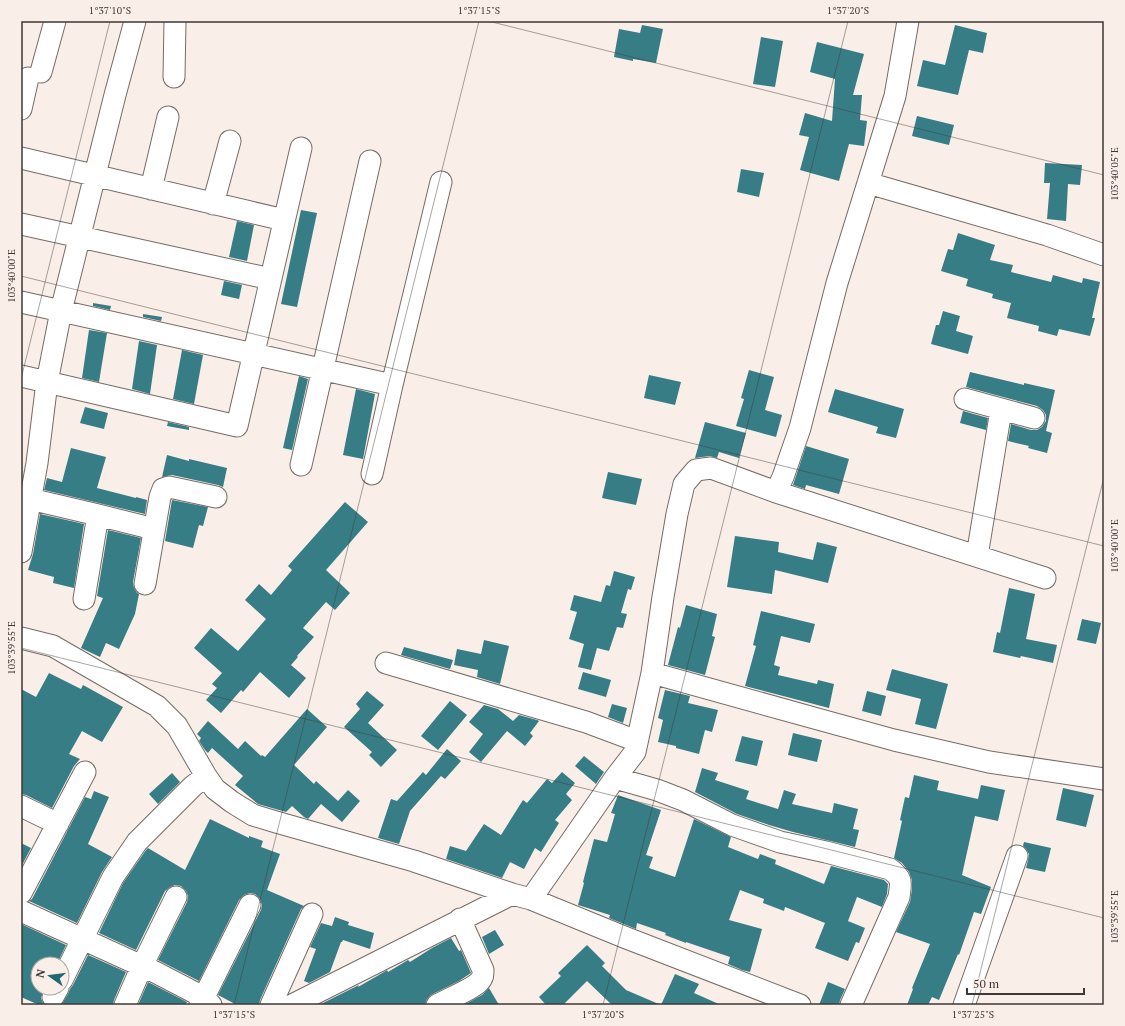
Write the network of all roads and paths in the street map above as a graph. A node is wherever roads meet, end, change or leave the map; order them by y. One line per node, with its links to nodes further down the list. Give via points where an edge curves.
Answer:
1 (55, 21): 6 (street)
2 (135, 21): 12 (street)
3 (175, 21): 5 (street)
4 (908, 21): 14 (street, via 895,96)
5 (174, 77)
6 (21, 109)
7 (168, 118): 15 (street)
8 (230, 141): 16 (street)
9 (301, 148): 17 (street)
10 (21, 158): 12 (street)
11 (370, 160): 25 (street)
12 (95, 176): 15 (street); 19 (street)
13 (441, 182): 28 (street)
14 (868, 183): 20 (street); 35 (street, via 837,283 800,428)
15 (151, 189): 16 (street)
16 (213, 204): 17 (street)
17 (284, 220): 21 (street)
18 (21, 224): 19 (street)
19 (80, 237): 21 (street); 23 (street)
20 (1104, 255)
21 (271, 279): 24 (street)
22 (21, 302): 23 (street)
23 (61, 311): 24 (street); 27 (street)
24 (254, 354): 25 (street); 27 (street, via 237,426)
25 (323, 369): 28 (street); 33 (street)
26 (21, 376): 27 (street)
27 (47, 382): 32 (street)
28 (392, 385): 34 (street)
29 (965, 399): 30 (street)
30 (1001, 410): 31 (street); 41 (street)
31 (1034, 418)
32 (29, 461): 37 (street)
33 (301, 465)
34 (372, 474)
35 (776, 492): 41 (street); 47 (street, via 711,468 696,470 684,484)
36 (216, 497): 39 (street, via 165,488 160,497)
37 (30, 499): 38 (street); 40 (street)
38 (98, 515): 39 (street); 44 (street)
39 (154, 529): 43 (street)
40 (21, 552)
41 (978, 556): 42 (street)
42 (1045, 578)
43 (145, 584)
44 (84, 599)
45 (21, 638): 50 (street, via 53,646 157,706 177,726)
46 (386, 663): 48 (street, via 586,722)
47 (652, 673): 48 (street); 52 (street, via 894,740 989,762)
48 (637, 741): 51 (street, via 635,752)
49 (85, 772): 54 (street)
50 (206, 776): 57 (street, via 221,794 253,815 414,860); 63 (street, via 137,842 113,877)
51 (615, 778): 57 (street); 72 (street, via 683,800 732,825 780,842 890,868 897,874 901,883 899,897)
52 (1104, 778)
53 (21, 806): 54 (street)
54 (58, 824): 56 (street)
55 (1017, 856): 73 (street)
56 (21, 893)
57 (522, 896): 62 (street); 71 (street)
58 (176, 897): 65 (street)
59 (250, 905): 66 (street)
60 (21, 911): 63 (street)
61 (312, 914): 68 (street)
62 (460, 919): 69 (street); 70 (street, via 483,970 482,977 472,986)
63 (82, 939): 64 (street); 65 (street)
64 (70, 964)
65 (142, 966): 66 (street); 67 (street)
66 (205, 1002)
67 (125, 1005)
68 (271, 1005)
69 (292, 1005)
70 (437, 1005)
71 (800, 1005)
72 (851, 1005)
73 (964, 1005)

